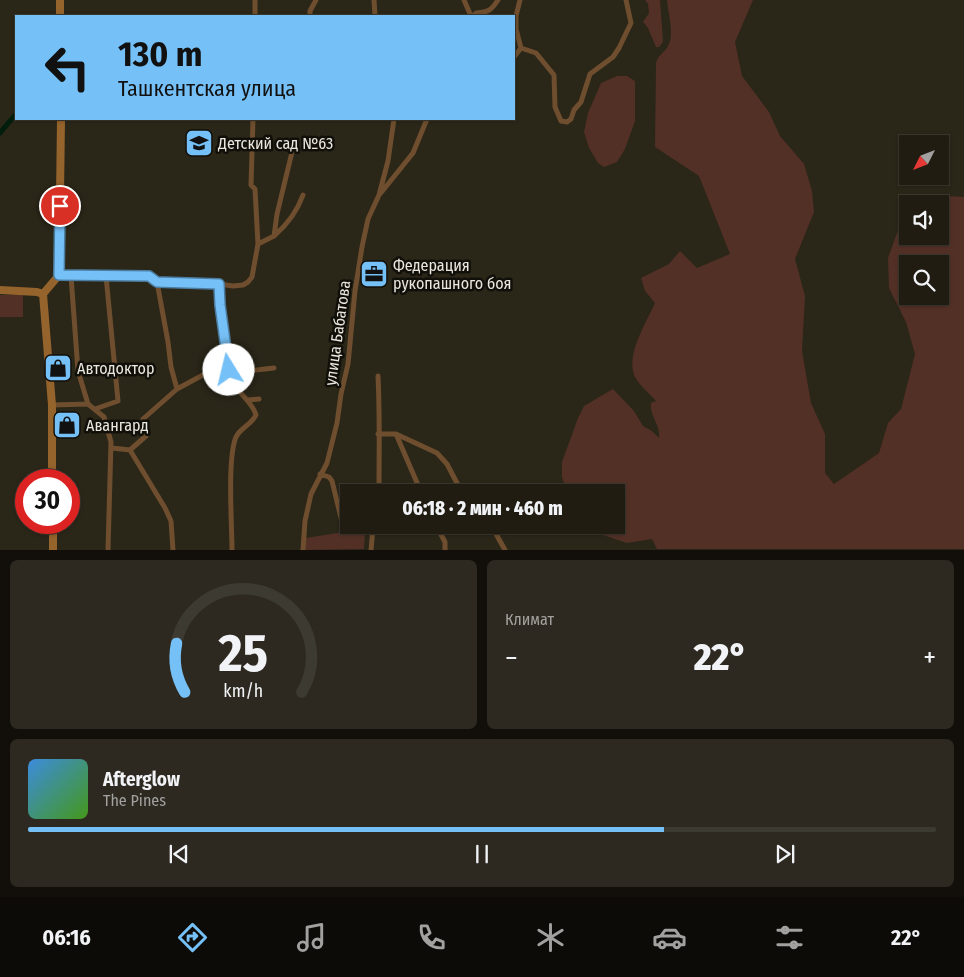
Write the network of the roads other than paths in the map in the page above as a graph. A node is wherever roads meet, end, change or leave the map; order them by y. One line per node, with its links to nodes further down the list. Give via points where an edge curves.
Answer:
1 (60, 0): 9 (main road)
2 (255, 0): 10 (street)
3 (316, 0): 11 (street)
4 (374, 0): 12 (street)
5 (464, 0): 13 (street)
6 (498, 0): 14 (street, via 492,10)
7 (520, 0): 15 (street, via 516,28)
8 (626, 0): 15 (street, via 631,23 619,48 613,57 590,74 581,102 567,122 561,121 556,107 554,75 536,53)
9 (60, 15)
10 (255, 15)
11 (310, 15)
12 (376, 15)
13 (472, 15)
14 (473, 15)
15 (521, 48): 16 (street)
16 (515, 56)
17 (61, 120): 26 (main road)
18 (252, 120): 25 (street, via 251,185 255,189)
19 (394, 120): 23 (street, улица Бабатова)
20 (427, 120): 23 (street, via 413,153)
21 (293, 148): 24 (street)
22 (303, 195): 24 (street, via 290,221)
23 (379, 195): 47 (street, улица Бабатова, via 368,219 362,247 348,364 337,423 328,458)
24 (274, 236): 25 (street)
25 (258, 244): 30 (street, via 252,277 248,282)
26 (59, 275): 27 (street); 32 (main road)
27 (72, 276): 28 (street); 39 (street, via 78,371)
28 (106, 276): 29 (street, via 149,276); 41 (street, via 118,401)
29 (157, 282): 30 (street); 36 (street)
30 (219, 284): 34 (street)
31 (0, 290): 32 (main road)
32 (43, 294): 40 (main road)
33 (274, 368): 34 (street)
34 (229, 370): 36 (street, via 214,368); 38 (street, via 235,386)
35 (378, 376): 42 (street)
36 (177, 389): 45 (street, via 143,420 146,436)
37 (259, 399): 38 (street)
38 (248, 400): 59 (street, via 256,415 237,435 233,453)
39 (88, 404): 40 (street); 41 (street)
40 (52, 405): 46 (main road)
41 (96, 410): 44 (street, via 104,417)
42 (378, 434): 43 (street); 48 (street)
43 (396, 434): 49 (street); 50 (street, via 437,453)
44 (112, 448): 45 (street); 57 (street)
45 (130, 450): 58 (street, via 165,508)
46 (52, 469)
47 (320, 474): 51 (street, via 332,480); 60 (street, улица Бабатова, via 311,494)
48 (379, 484)
49 (418, 484)
50 (457, 484)
51 (340, 514)
52 (53, 534): 56 (main road)
53 (374, 534): 61 (street)
54 (441, 534): 62 (street)
55 (496, 534): 63 (street)
56 (53, 550)
57 (108, 550)
58 (173, 550)
59 (232, 550)
60 (303, 550)
61 (371, 550)
62 (445, 550)
63 (505, 550)

